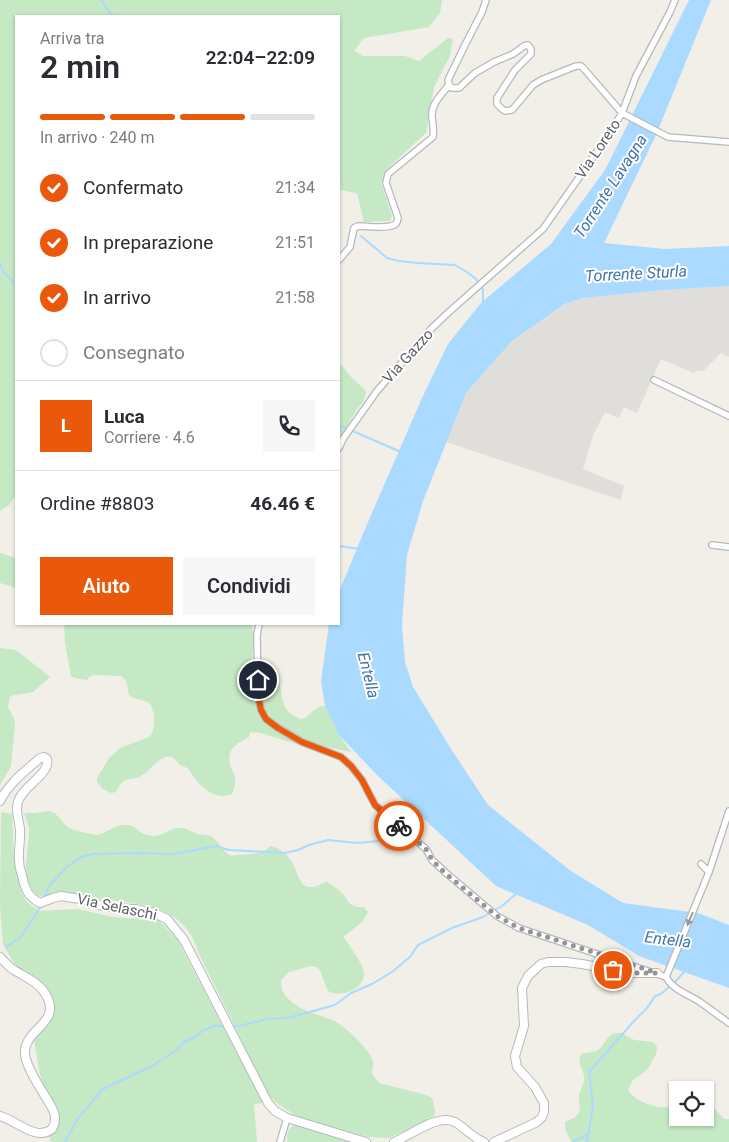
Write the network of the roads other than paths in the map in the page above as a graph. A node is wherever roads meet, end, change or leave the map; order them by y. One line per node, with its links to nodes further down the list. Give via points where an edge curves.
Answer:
1 (486, 0): 3 (street)
2 (675, 0): 4 (street, Via Loreto, via 636,76)
3 (448, 85): 4 (street, via 459,88 475,73 528,45 531,54 515,70 497,98 502,110 512,110 541,80 581,66); 6 (street, via 433,108 433,137 388,174 386,182 397,222 388,227 354,228 350,247)
4 (624, 114): 5 (street, via 668,137); 7 (street, Via Loreto, via 543,229)
5 (729, 142)
6 (340, 259)
7 (490, 276): 10 (street, Via Gazzo, via 431,329 377,391)
8 (654, 380): 9 (street)
9 (729, 416)
10 (340, 446)
11 (712, 545): 12 (street)
12 (729, 547)
13 (258, 625): 19 (street, via 258,695 266,719 302,742 341,757 362,780 375,805 426,849 444,872 497,916 519,928)
14 (0, 801): 23 (street, Via Selaschi, via 14,780 40,758 47,759 48,765 43,774 21,795 16,812 20,836 19,862 25,888 40,903 61,896 116,908 154,912 167,919 184,940 268,1103)
15 (729, 812): 17 (street)
16 (701, 864): 17 (street)
17 (709, 873): 20 (street, one-way to 20)
18 (0, 957): 22 (street, via 32,981 48,998 49,1014 28,1042 25,1054 53,1110 55,1121 45,1135 34,1136)
19 (657, 973): 20 (street); 28 (street, via 629,973 582,964 548,962 528,976 522,988 524,1026 515,1056 517,1067 544,1103 544,1112 537,1122)
20 (667, 975): 21 (street, via 670,984)
21 (729, 1023)
22 (0, 1116)
23 (287, 1118): 24 (street); 25 (street, Via Selaschi)
24 (280, 1142)
25 (366, 1142)
26 (394, 1142): 27 (street, via 441,1120 454,1122)
27 (484, 1142)
28 (494, 1142)

